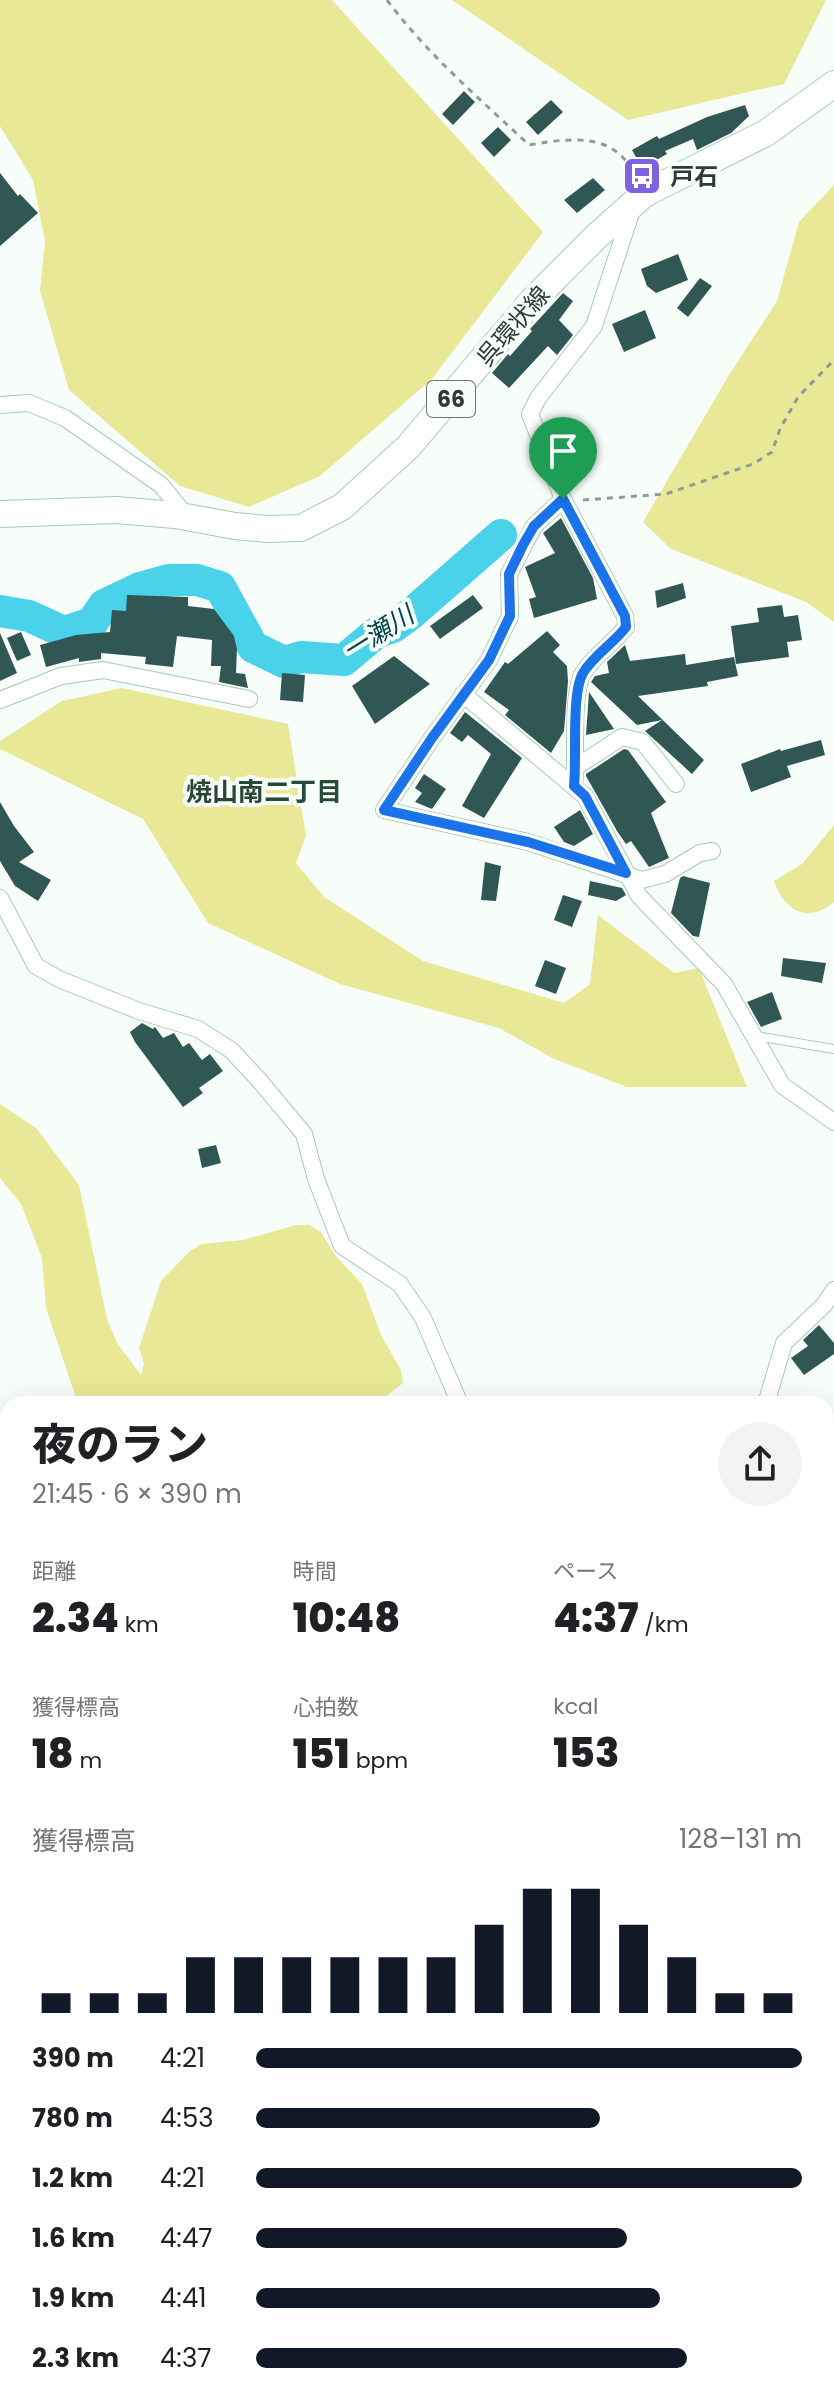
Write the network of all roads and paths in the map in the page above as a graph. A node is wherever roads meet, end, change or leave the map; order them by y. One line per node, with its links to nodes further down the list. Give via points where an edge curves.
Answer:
1 (387, 0): 3 (path, via 463,84 529,145 590,139 615,149 632,169)
2 (834, 84): 3 (main road, 呉環状線 / 66, via 766,133)
3 (639, 198): 6 (street, via 594,326 530,414); 8 (main road, 呉環状線 / 66, via 533,300 408,447 342,507 301,528 235,526)
4 (834, 360): 6 (path, via 798,397 772,452 753,464 666,494)
5 (0, 405): 8 (street, via 29,403 65,418 161,485)
6 (563, 499): 9 (street, via 534,526 523,545 509,574 510,616 489,660); 12 (street, via 607,577 626,627 581,677)
7 (0, 514): 8 (main road, 呉環状線 / 66, via 116,510)
8 (187, 517)
9 (463, 694): 14 (street); 16 (street, via 384,810 528,842)
10 (249, 699): 11 (street, via 103,670 61,676)
11 (0, 700)
12 (576, 767): 13 (street, via 622,737 643,742); 14 (street)
13 (676, 784)
14 (574, 786): 16 (street, via 585,796)
15 (712, 851): 16 (street, via 642,880)
16 (626, 873): 18 (street, via 639,896 724,984)
17 (0, 898): 22 (street, via 36,966 139,1011 198,1029 231,1050 259,1080 304,1134 342,1246 400,1284 423,1318)
18 (753, 1036): 19 (lane); 20 (street, via 782,1085)
19 (834, 1049)
20 (834, 1122)
21 (834, 1290): 23 (street, via 784,1343)
22 (457, 1396)
23 (768, 1396)

